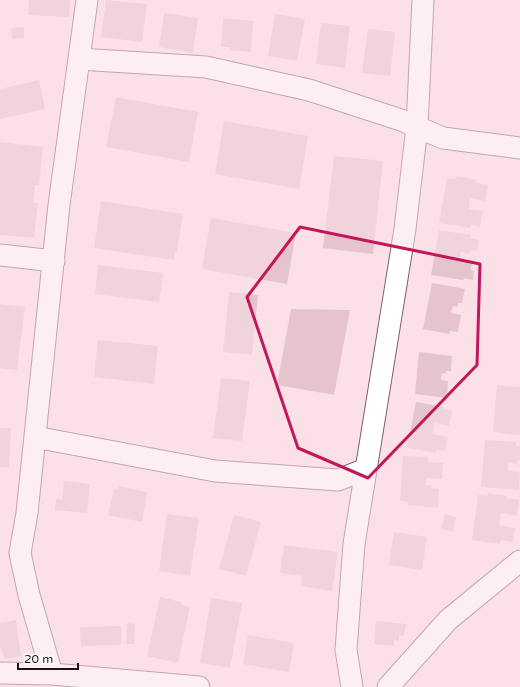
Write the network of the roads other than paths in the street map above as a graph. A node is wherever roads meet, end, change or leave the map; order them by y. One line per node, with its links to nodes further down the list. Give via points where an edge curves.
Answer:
1 (86, 0): 3 (street)
2 (423, 0): 4 (street)
3 (79, 58): 4 (street, via 206,67 309,90); 7 (street)
4 (417, 127): 5 (street, via 443,138); 9 (street, via 405,229)
5 (520, 148)
6 (0, 255): 7 (street)
7 (54, 261): 8 (street)
8 (35, 437): 9 (street, via 215,471 338,480); 12 (street, via 20,553)
9 (366, 469): 14 (street, via 354,544 346,650)
10 (520, 561): 15 (street, via 448,620)
11 (0, 673): 12 (street)
12 (52, 674): 13 (street)
13 (199, 687)
14 (352, 687)
15 (388, 687)

